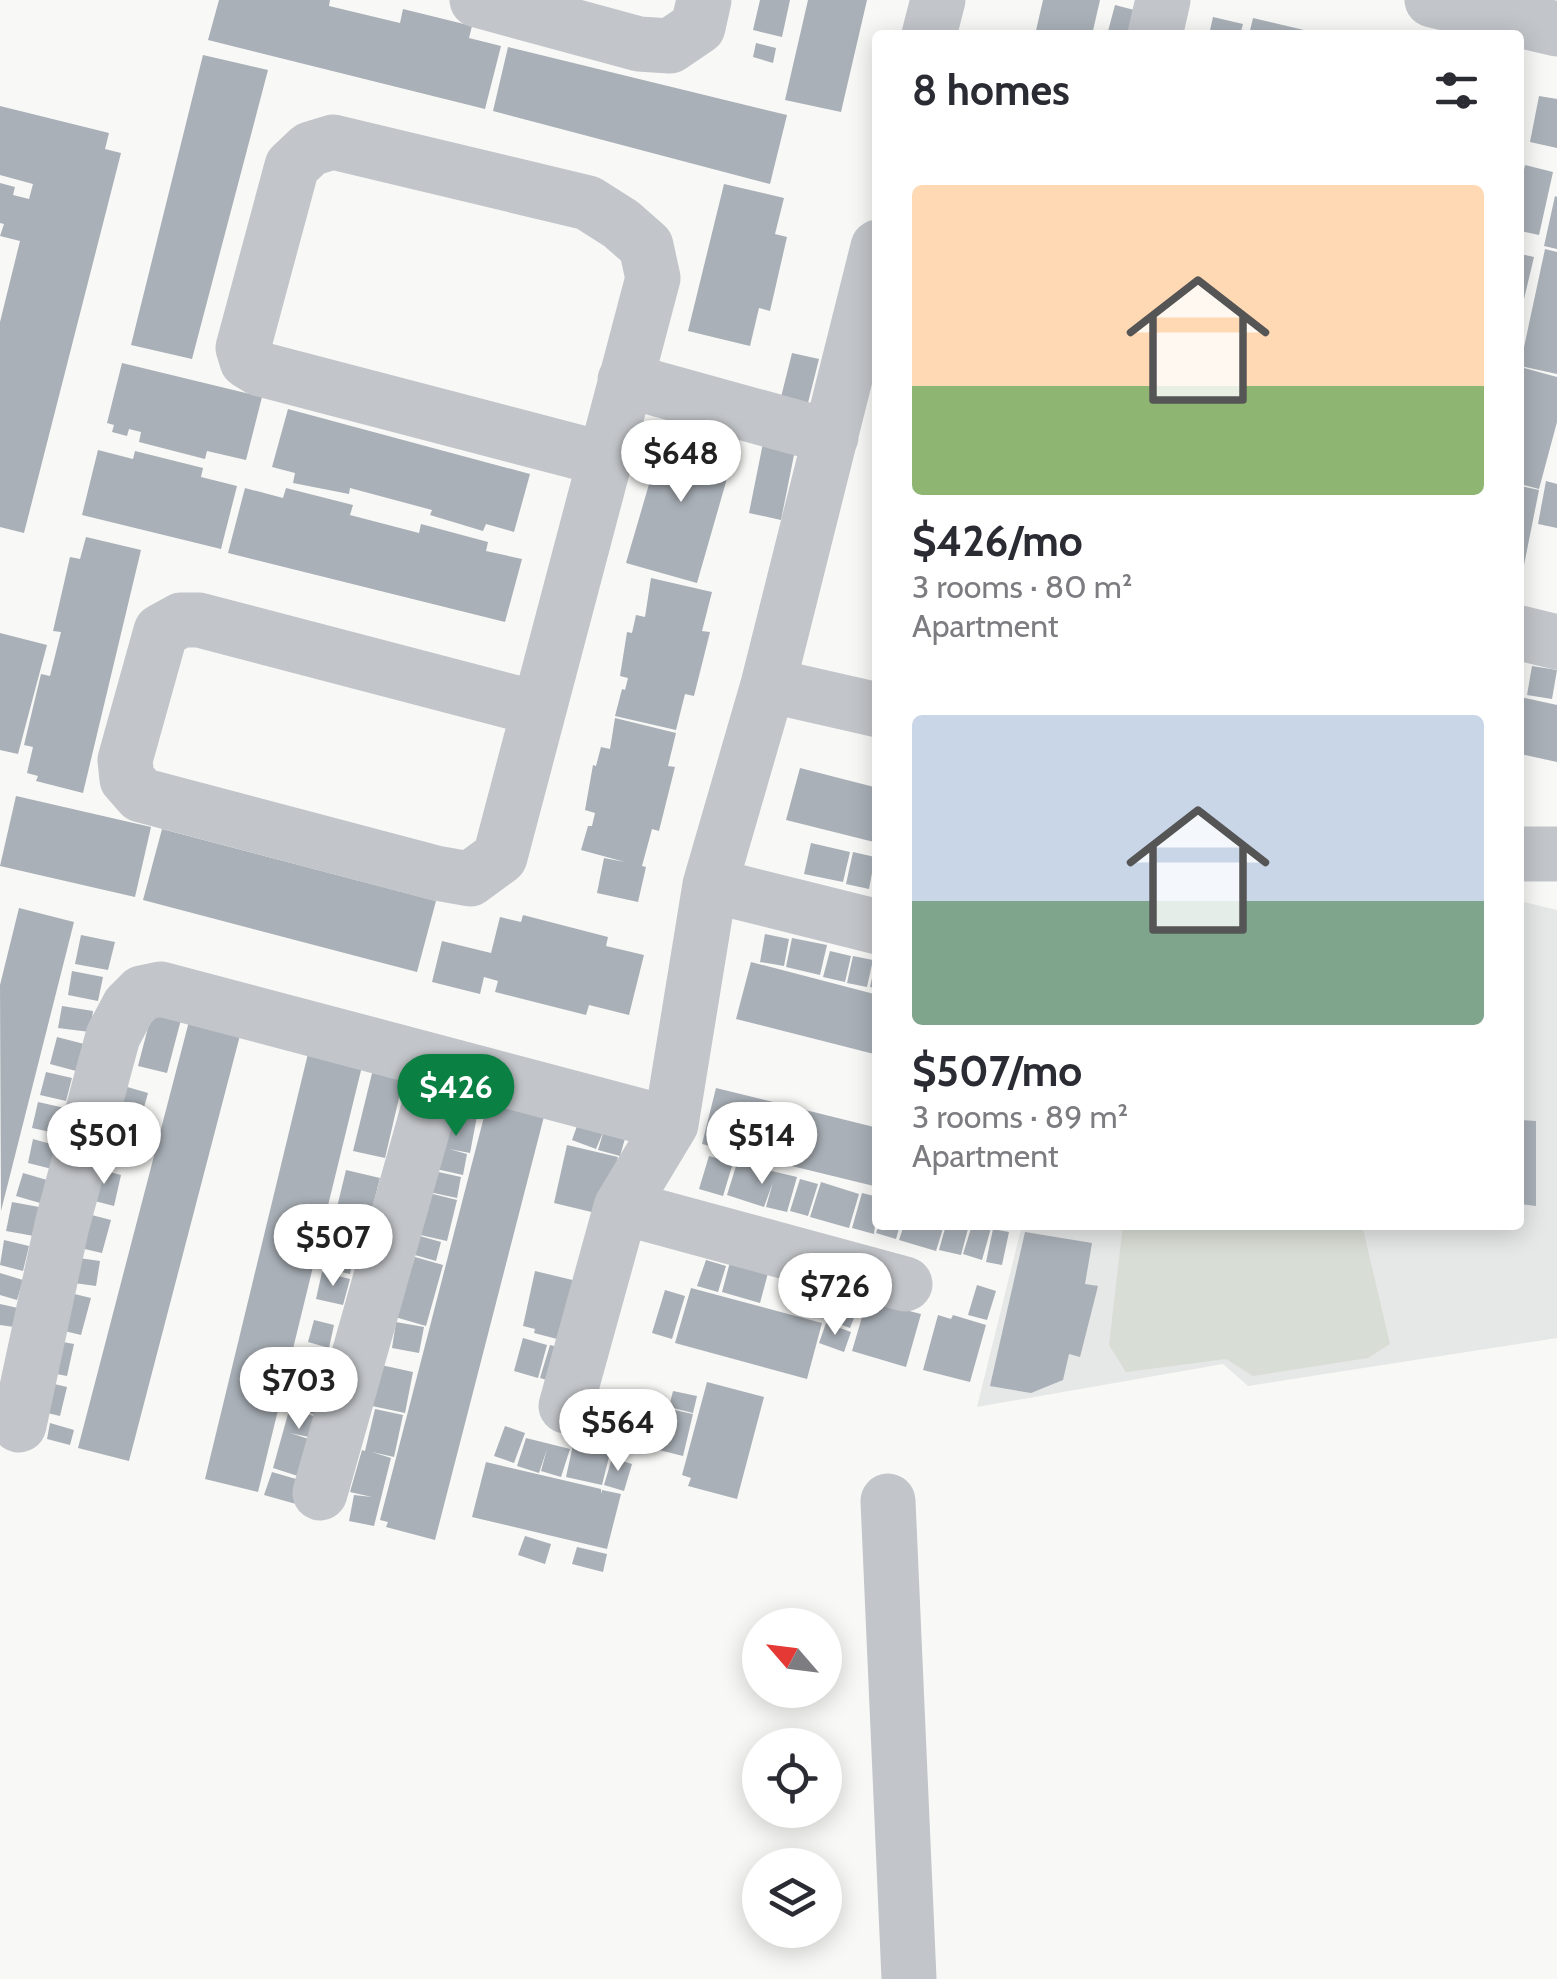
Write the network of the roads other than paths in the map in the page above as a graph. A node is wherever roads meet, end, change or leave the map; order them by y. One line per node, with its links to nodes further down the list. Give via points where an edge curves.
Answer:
1 (477, 0): 2 (street, via 640,44 670,46 698,26)
2 (704, 0)
3 (938, 0): 8 (street)
4 (1163, 0): 9 (street)
5 (1432, 0): 6 (street)
6 (1492, 24): 7 (street)
7 (1557, 29)
8 (930, 30)
9 (1156, 30)
10 (872, 271): 12 (street)
11 (624, 380): 12 (street); 13 (street); 13 (street, via 653,278 646,246 621,224 588,203 333,142 310,149 292,166 243,348 247,361)
12 (831, 438): 16 (street)
13 (604, 459): 17 (street)
14 (1524, 633): 15 (street)
15 (1557, 642)
16 (768, 685): 18 (street); 21 (street)
17 (539, 708): 17 (street, via 182,620 162,631 126,760 127,779 141,795 470,879 500,857)
18 (872, 709)
19 (1524, 854): 20 (street)
20 (1557, 854)
21 (710, 885): 22 (street); 24 (street)
22 (872, 926)
23 (441, 1064): 24 (street); 28 (street, via 161,988 142,992 113,1036); 29 (street)
24 (672, 1124): 25 (street)
25 (621, 1207): 26 (street); 27 (street)
26 (905, 1284)
27 (566, 1406)
28 (18, 1425)
29 (320, 1493)
30 (888, 1501): 31 (street)
31 (909, 1979)

